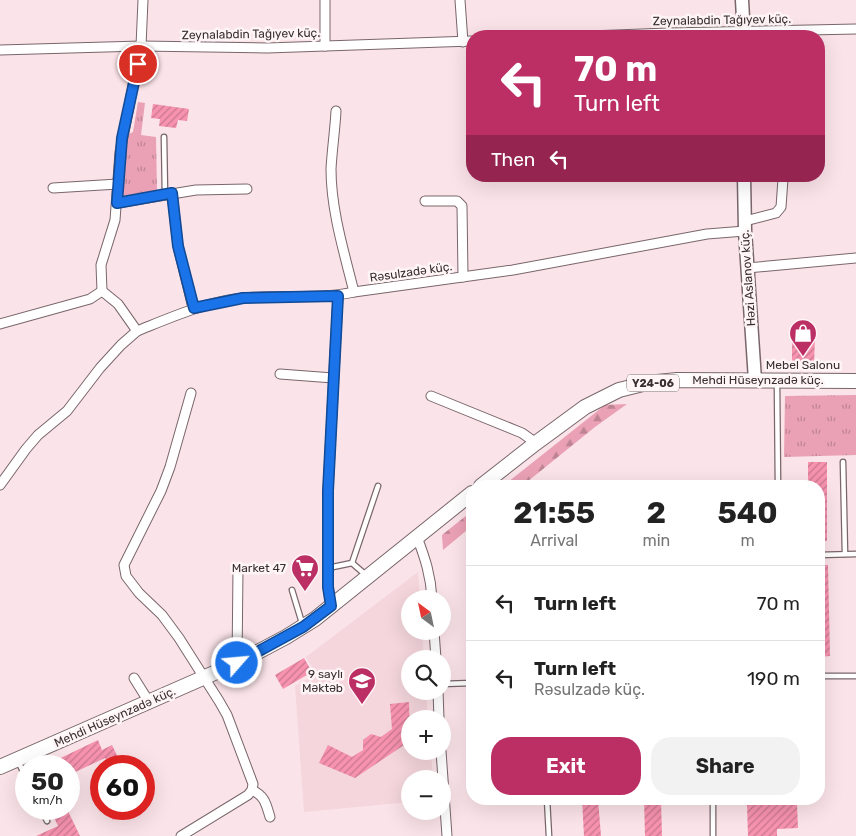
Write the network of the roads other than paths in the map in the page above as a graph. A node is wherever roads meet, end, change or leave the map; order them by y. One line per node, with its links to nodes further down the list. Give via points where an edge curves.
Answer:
1 (143, 0): 10 (street)
2 (325, 0): 11 (street)
3 (460, 0): 8 (street)
4 (742, 0): 6 (main road)
5 (856, 29): 7 (street, Zeynalabdin Tağıyev küç.)
6 (744, 30)
7 (825, 30)
8 (463, 42): 9 (street, Zeynalabdin Tağıyev küç.); 11 (street, Zeynalabdin Tağıyev küç.)
9 (466, 42)
10 (141, 46): 11 (street, Zeynalabdin Tağıyev küç.); 12 (street, Zeynalabdin Tağıyev küç.); 17 (street, via 122,138)
11 (325, 46)
12 (0, 50)
13 (336, 111): 28 (street, via 331,170 341,238)
14 (164, 138): 20 (lane)
15 (744, 182): 23 (main road, Həzi Aslanov küç.)
16 (783, 182): 23 (street, Rəsulzadə küç., via 781,207 776,213)
17 (118, 184): 18 (street); 22 (street)
18 (53, 188)
19 (247, 189): 20 (street)
20 (168, 194): 22 (street); 30 (street)
21 (425, 201): 26 (street, via 458,201 462,206)
22 (117, 203): 27 (street, via 101,265)
23 (744, 226): 25 (main road, Həzi Aslanov küç.); 26 (street, Rəsulzadə küç.)
24 (856, 258): 25 (street)
25 (747, 268): 35 (main road, Həzi Aslanov küç.)
26 (463, 277): 28 (street, Rəsulzadə küç.)
27 (102, 291): 31 (street, via 90,299); 32 (street, via 118,304)
28 (354, 292): 29 (street, Rəsulzadə küç.)
29 (338, 296): 30 (street, Rəsulzadə küç., via 243,298); 34 (street)
30 (194, 308): 32 (street, Rəsulzadə küç.)
31 (0, 324)
32 (137, 331): 44 (street, via 100,368 67,411 38,435)
33 (280, 374): 34 (street)
34 (333, 378): 52 (street)
35 (755, 380): 36 (main road, Mehdi Hüseynzadə küç. / Y24-06); 40 (main road, Mehdi Hüseynzadə küç. / Y24-06, via 677,380 620,390 585,407)
36 (777, 380): 37 (main road, Mehdi Hüseynzadə küç. / Y24-06); 43 (lane)
37 (856, 381)
38 (191, 394): 63 (street, via 161,491 124,565 126,576 162,615)
39 (431, 396): 40 (street, via 522,433)
40 (536, 443): 42 (main road, Mehdi Hüseynzadə küç. / Y24-06)
41 (843, 462): 48 (lane)
42 (489, 480)
43 (778, 480)
44 (0, 486)
45 (378, 486): 51 (lane)
46 (466, 498): 47 (main road, Mehdi Hüseynzadə küç.)
47 (417, 537): 54 (main road, Mehdi Hüseynzadə küç.); 56 (street)
48 (845, 554): 49 (lane); 50 (lane)
49 (856, 554)
50 (825, 555)
51 (352, 563): 52 (lane); 54 (lane)
52 (328, 568): 57 (street)
53 (238, 569): 59 (street)
54 (368, 576): 57 (main road, Mehdi Hüseynzadə küç.)
55 (292, 590): 58 (lane)
56 (432, 590)
57 (331, 606): 58 (main road, Mehdi Hüseynzadə küç.)
58 (303, 627): 59 (main road, Mehdi Hüseynzadə küç.)
59 (237, 663): 63 (main road, Mehdi Hüseynzadə küç.)
60 (825, 676): 61 (lane)
61 (856, 676)
62 (134, 678): 66 (street)
63 (203, 678): 66 (main road, Mehdi Hüseynzadə küç.); 71 (street, via 227,715 253,784)
64 (466, 683): 65 (lane)
65 (451, 684)
66 (149, 702): 67 (main road, Mehdi Hüseynzadə küç.)
67 (29, 755)
68 (443, 760): 76 (street)
69 (15, 761): 70 (main road, Mehdi Hüseynzadə küç.)
70 (0, 767)
71 (252, 790): 74 (street, via 265,800); 75 (street)
72 (547, 805): 77 (lane)
73 (713, 805): 78 (lane)
74 (270, 816)
75 (181, 836)
76 (447, 836)
77 (550, 836)
78 (713, 836)

